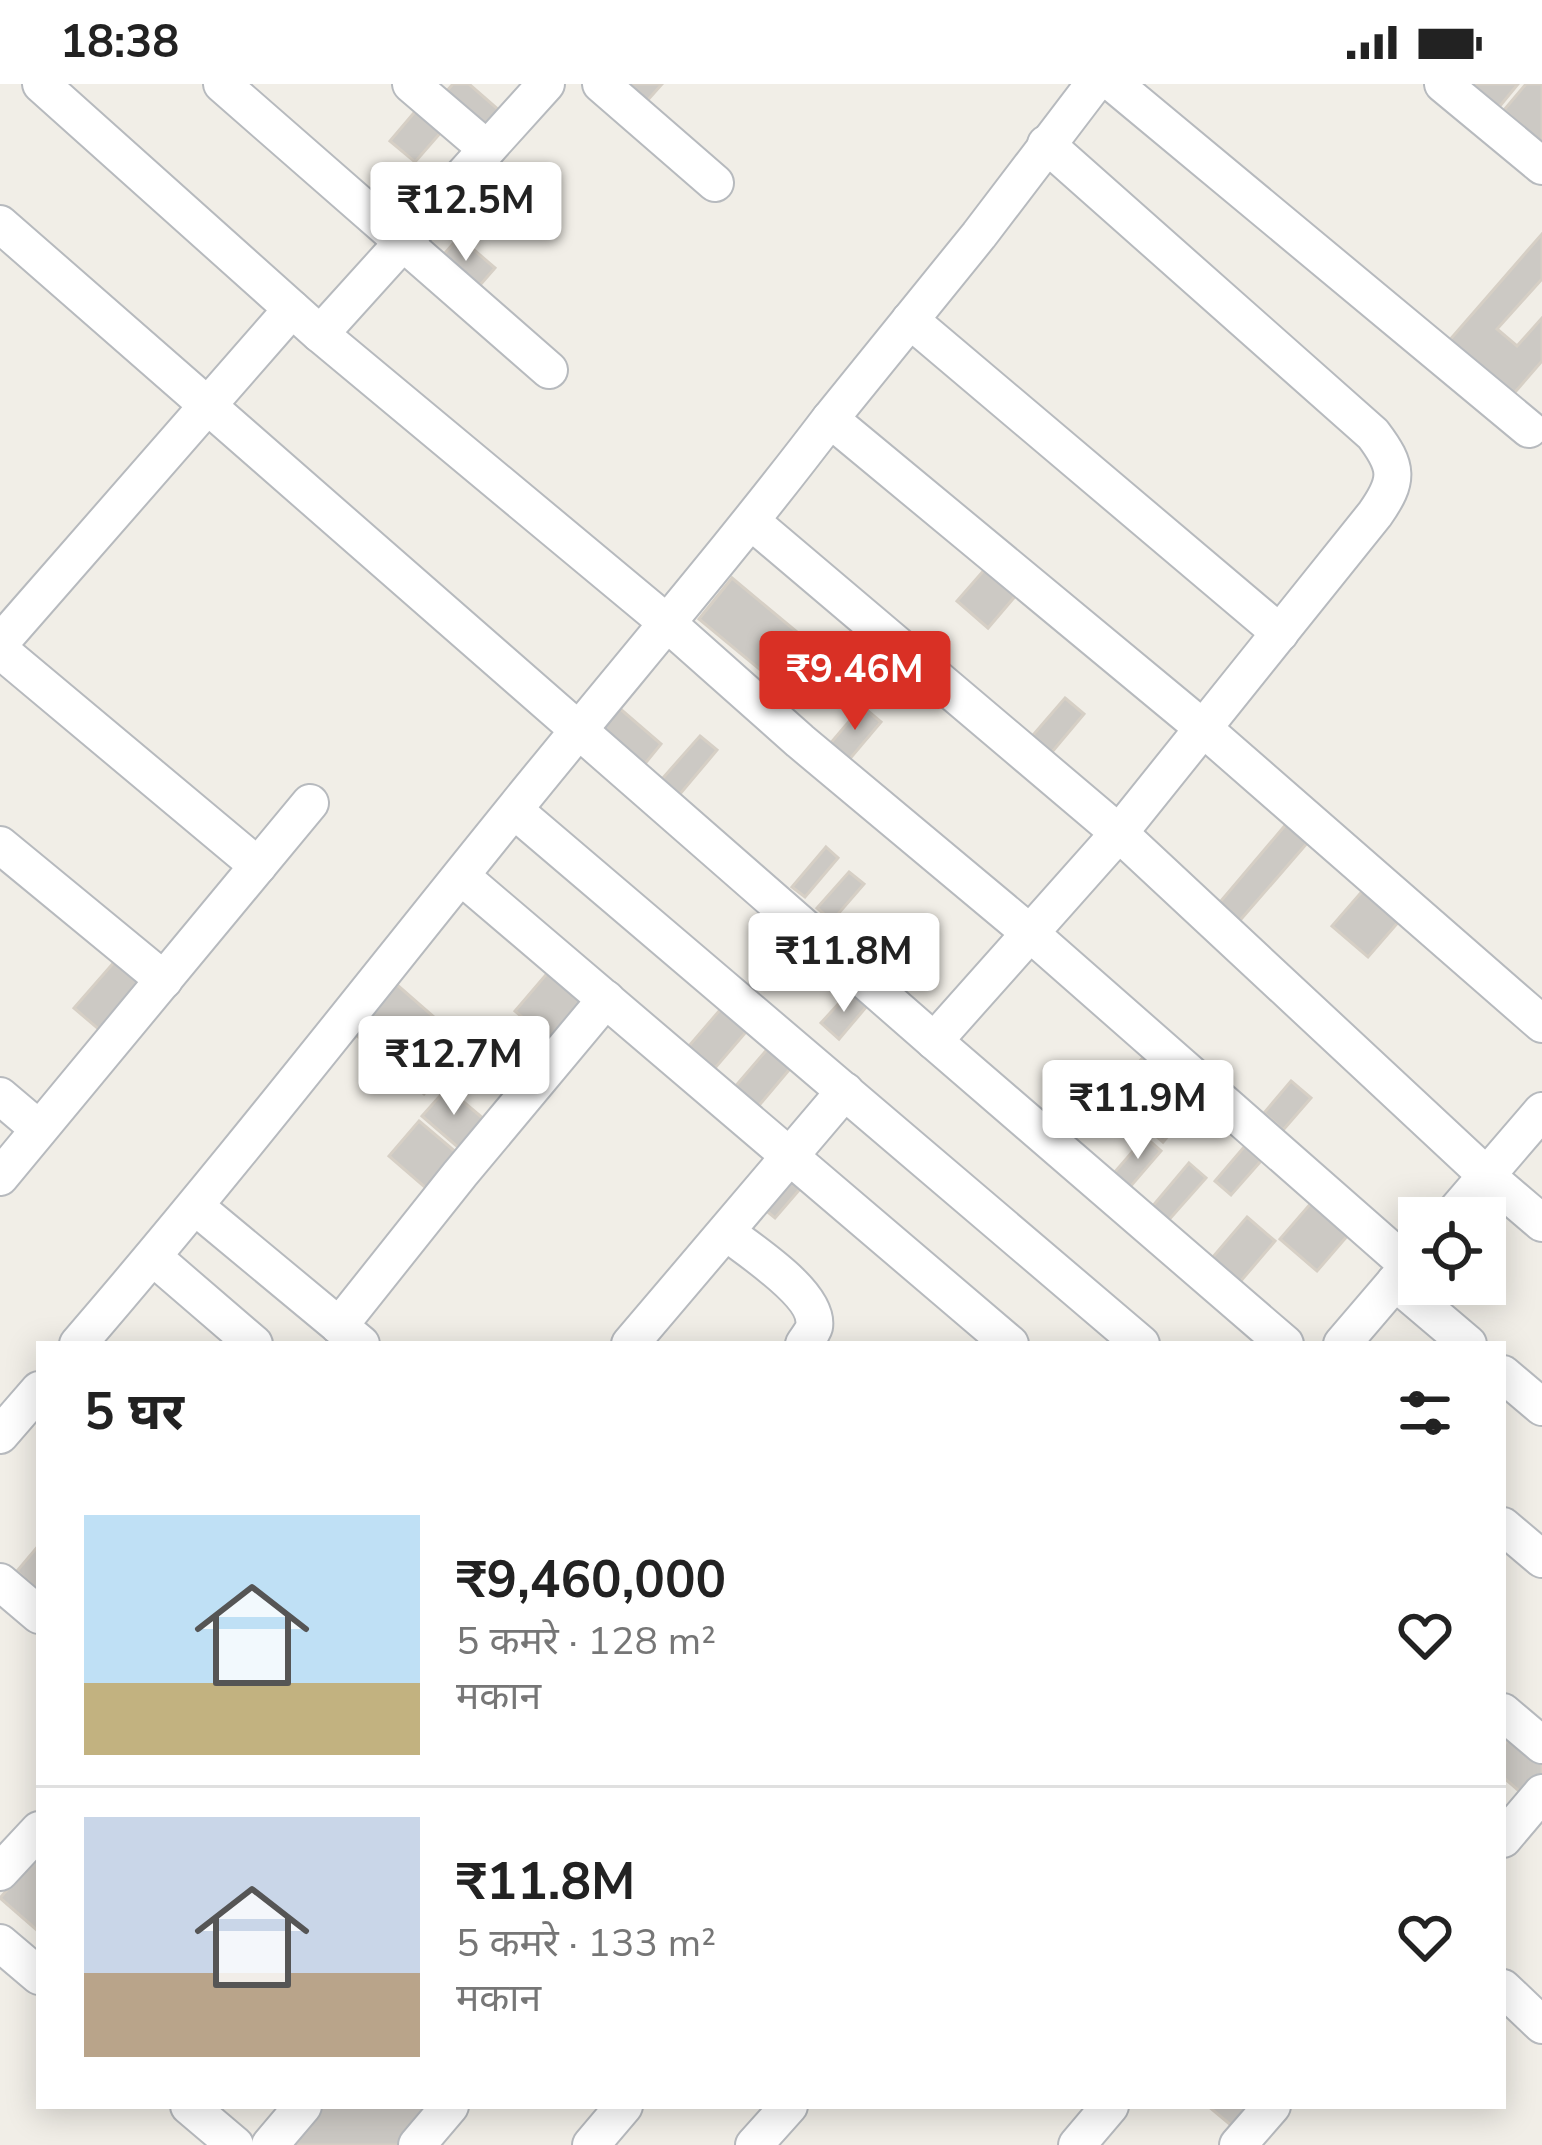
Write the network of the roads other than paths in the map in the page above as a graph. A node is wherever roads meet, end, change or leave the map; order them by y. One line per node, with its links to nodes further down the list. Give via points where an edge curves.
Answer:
1 (41, 84): 15 (street)
2 (222, 84): 14 (street)
3 (411, 84): 10 (street)
4 (547, 84): 10 (street)
5 (601, 84): 12 (street)
6 (1094, 84): 9 (street)
7 (1114, 84): 21 (street)
8 (1443, 84): 11 (street)
9 (1046, 144): 16 (street); 24 (street, via 1389,454 1388,495)
10 (487, 149): 14 (street)
11 (1542, 166)
12 (715, 183)
13 (0, 224): 19 (street)
14 (403, 243): 17 (street); 18 (street)
15 (292, 309): 17 (street); 19 (street)
16 (910, 320): 20 (street); 24 (street)
17 (320, 334): 23 (street)
18 (548, 370)
19 (208, 406): 25 (street); 27 (street)
20 (830, 419): 22 (street); 26 (street)
21 (1529, 429)
22 (752, 522): 23 (street); 30 (street)
23 (666, 622): 27 (street); 34 (street)
24 (1280, 633): 26 (street)
25 (0, 646): 32 (street)
26 (1204, 729): 30 (street); 37 (street)
27 (580, 731): 29 (street); 38 (street)
28 (310, 803): 32 (street)
29 (514, 809): 33 (street); 39 (street)
30 (1119, 833): 34 (street); 44 (street)
31 (0, 845): 35 (street)
32 (258, 866): 35 (street)
33 (462, 877): 36 (street); 47 (street)
34 (1031, 934): 38 (street); 51 (street)
35 (164, 980): 42 (street)
36 (606, 999): 43 (street); 54 (street, via 485,1143)
37 (1542, 1024)
38 (934, 1041): 61 (street)
39 (845, 1091): 43 (street); 60 (street)
40 (0, 1096): 42 (street)
41 (1542, 1111): 44 (street)
42 (40, 1130): 45 (street)
43 (791, 1155): 49 (street); 59 (street)
44 (1486, 1176): 46 (street); 48 (street)
45 (0, 1177)
46 (1468, 1197)
47 (196, 1207): 50 (street); 54 (street)
48 (1542, 1223)
49 (726, 1232): 57 (street); 58 (street, via 802,1294 814,1329)
50 (153, 1257): 55 (street); 56 (street)
51 (1398, 1259)
52 (1398, 1280): 62 (street)
53 (1437, 1305): 63 (street)
54 (350, 1335)
55 (82, 1341)
56 (251, 1341)
57 (633, 1341)
58 (806, 1341)
59 (1007, 1341)
60 (1137, 1341)
61 (1283, 1341)
62 (1345, 1341)
63 (1466, 1341)
64 (1506, 1377): 66 (street)
65 (34, 1404): 67 (street)
66 (1542, 1407)
67 (0, 1435)
68 (1506, 1529): 69 (street)
69 (1542, 1559)
70 (0, 1582): 71 (street)
71 (36, 1612)
72 (1506, 1715): 73 (street)
73 (1542, 1745)
74 (1542, 1792): 76 (street)
75 (36, 1833): 77 (street)
76 (1506, 1834)
77 (0, 1872)
78 (0, 1943): 79 (street)
79 (36, 1973)
80 (1506, 1991): 81 (street)
81 (1542, 2025)
82 (193, 2109): 88 (street)
83 (300, 2109): 89 (street)
84 (447, 2109): 90 (street)
85 (622, 2109): 91 (street)
86 (786, 2109): 92 (street)
87 (1107, 2109): 93 (street)
88 (235, 2145)
89 (270, 2145)
90 (417, 2145)
91 (591, 2145)
92 (754, 2145)
93 (1077, 2145)

